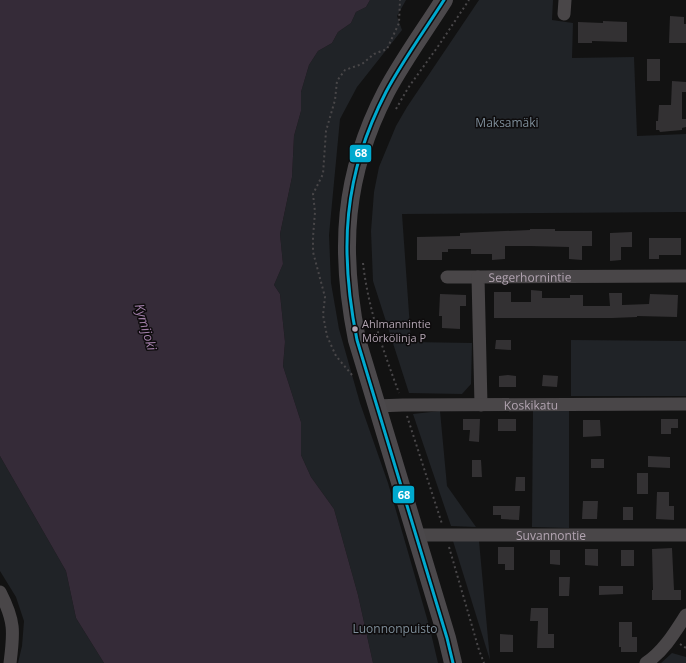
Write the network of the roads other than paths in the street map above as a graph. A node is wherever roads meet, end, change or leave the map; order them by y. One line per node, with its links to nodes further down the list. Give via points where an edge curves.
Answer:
1 (444, 0): 9 (street, via 380,105 362,148 352,190 346,259 349,298 356,340)
2 (565, 0): 3 (street)
3 (564, 14)
4 (686, 276): 6 (street, Segerhornintie)
5 (447, 277): 6 (street)
6 (478, 277): 8 (street, Segerhornintie)
7 (686, 404): 8 (street, Koskikatu)
8 (482, 405): 9 (street, Koskikatu)
9 (376, 406): 10 (street)
10 (415, 534): 11 (street, Suvannontie); 15 (street)
11 (686, 535)
12 (0, 592): 14 (street, via 12,620)
13 (686, 615): 16 (street, via 668,642)
14 (10, 663)
15 (453, 663)
16 (646, 663)

